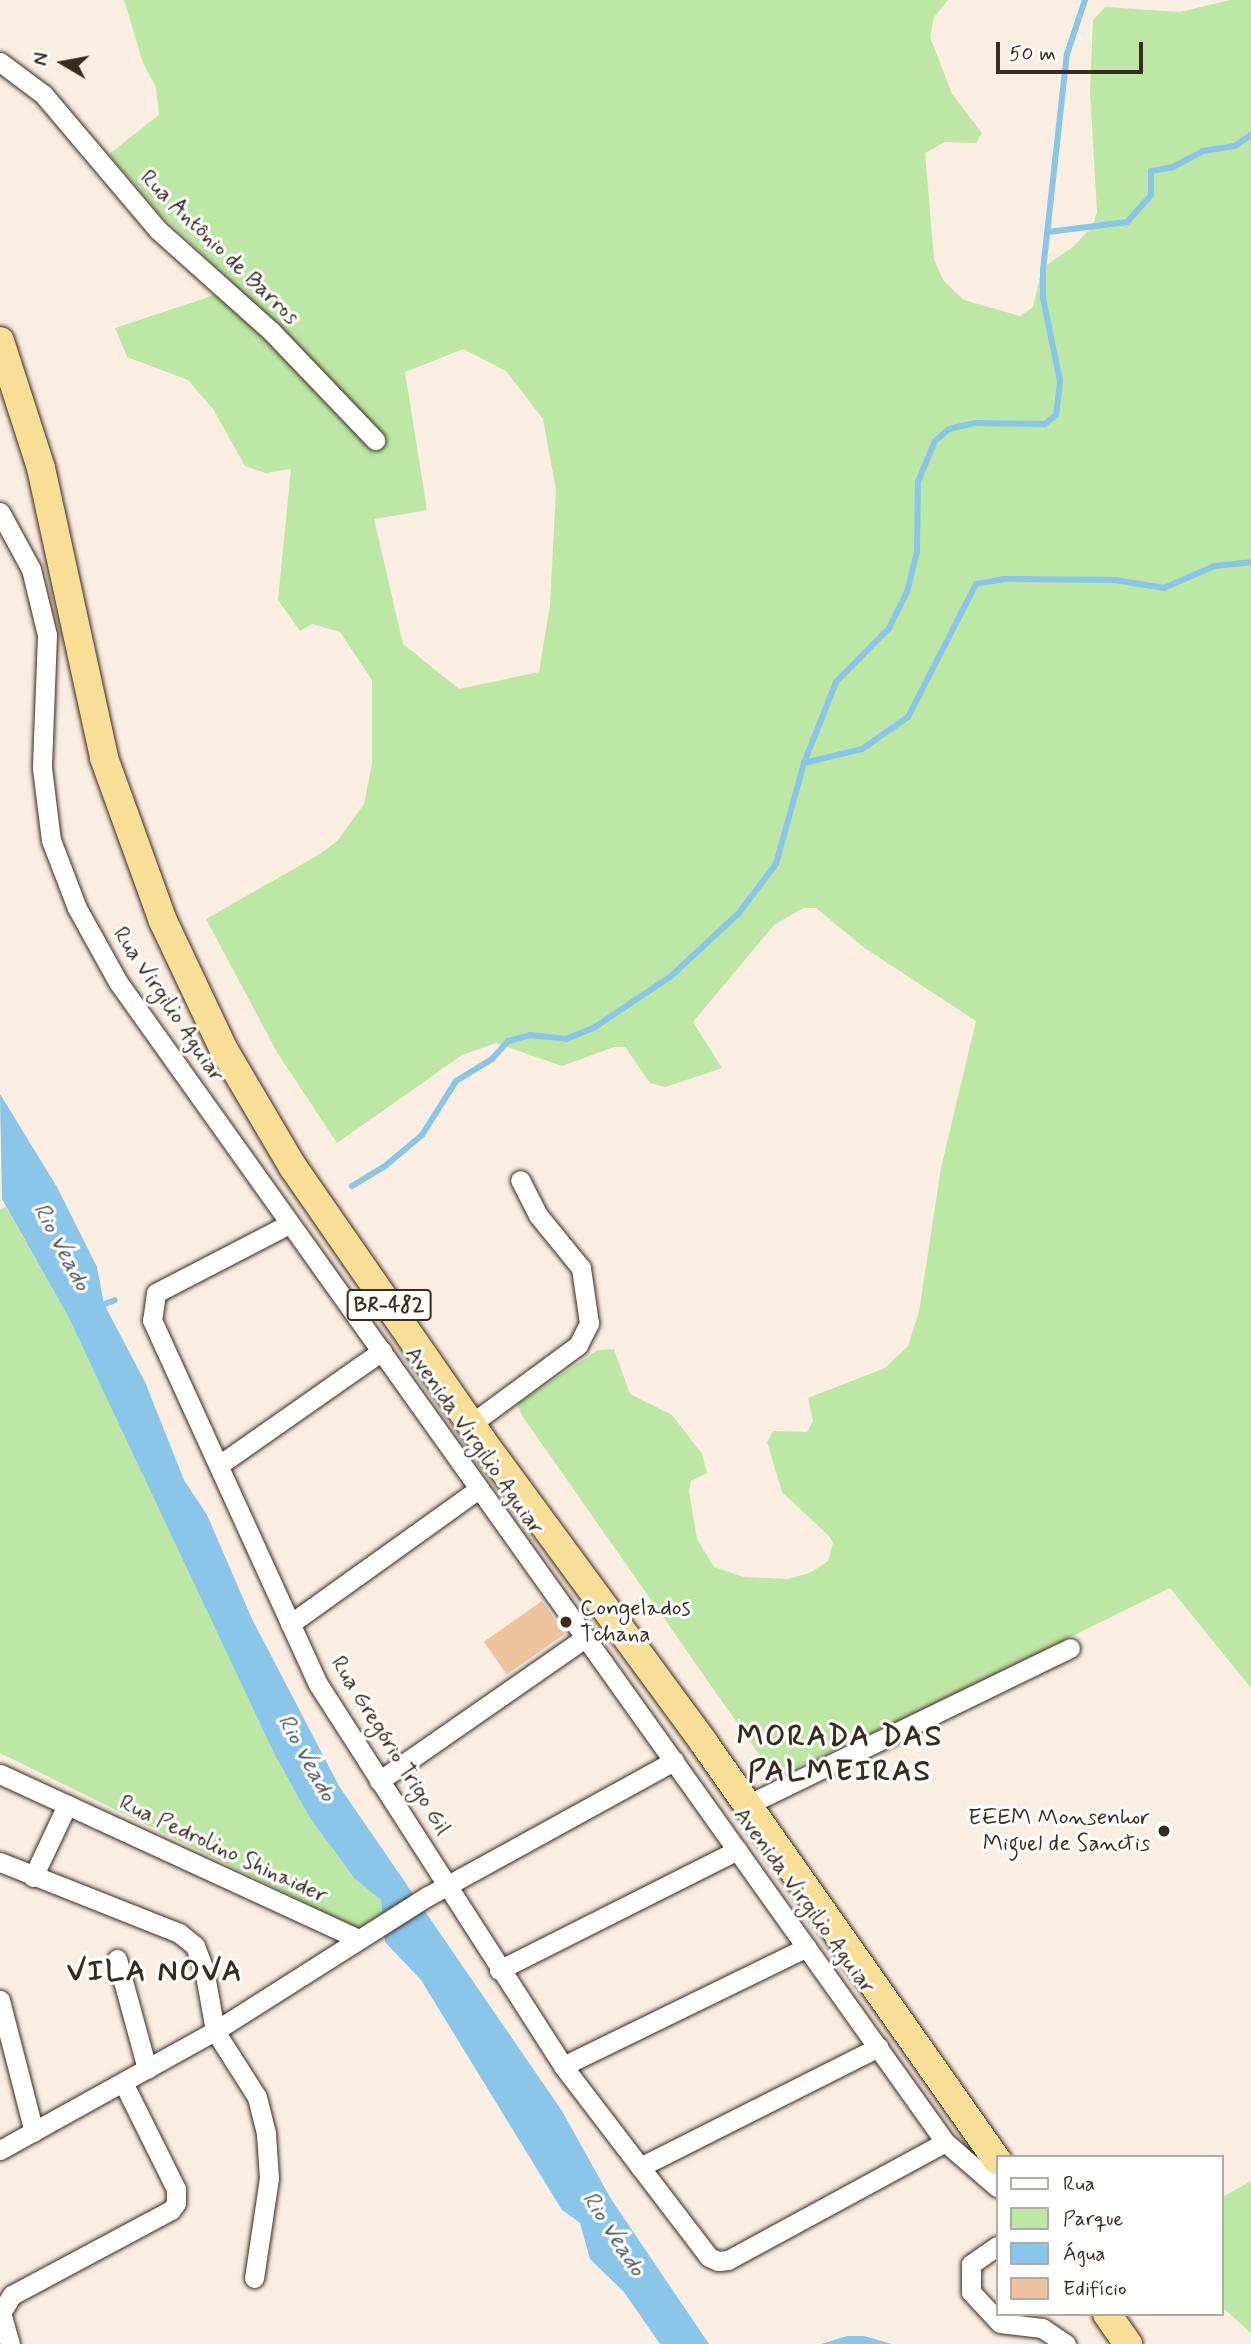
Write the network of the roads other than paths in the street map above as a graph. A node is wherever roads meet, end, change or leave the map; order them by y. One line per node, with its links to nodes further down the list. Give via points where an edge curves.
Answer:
1 (0, 62): 3 (street, Rua Antônio de Barros, via 43,94 158,230 271,331)
2 (0, 341): 8 (highway, BR-482, via 41,468 104,758 188,981 293,1167)
3 (375, 440)
4 (0, 512): 6 (street, Rua Virgilio Aguiar, via 31,569 47,635 43,802 63,876 130,1000)
5 (520, 1180): 8 (street, via 538,1215 581,1268 589,1323 578,1345)
6 (289, 1224): 7 (street, Avenida Virgilio Aguiar); 9 (street, Rua Gregório Trigo Gil, via 156,1293 152,1320)
7 (382, 1351): 9 (street); 10 (street, Avenida Virgilio Aguiar)
8 (471, 1424): 18 (highway, BR-482)
9 (219, 1465): 11 (street, Rua Gregório Trigo Gil)
10 (477, 1490): 11 (street); 12 (street, Avenida Virgilio Aguiar)
11 (290, 1624): 16 (street, Rua Gregório Trigo Gil, via 318,1684)
12 (585, 1639): 14 (street, Avenida Virgilio Aguiar); 16 (street)
13 (1070, 1648): 18 (street)
14 (674, 1761): 19 (street, Avenida Virgilio Aguiar); 22 (street)
15 (0, 1774): 17 (street, Rua Pedrolino Shinaider)
16 (379, 1781): 22 (street, Rua Gregório Trigo Gil)
17 (66, 1805): 21 (street); 23 (street, Rua Pedrolino Shinaider)
18 (747, 1805): 37 (highway, BR-482)
19 (738, 1850): 24 (street, Avenida Virgilio Aguiar); 26 (street)
20 (0, 1862): 21 (street)
21 (33, 1877): 29 (street, via 188,1939 201,1956)
22 (449, 1885): 23 (street); 26 (street, Rua Gregório Trigo Gil)
23 (360, 1939): 29 (street)
24 (807, 1947): 30 (street, Avenida Virgilio Aguiar); 31 (street)
25 (117, 1959): 32 (street)
26 (499, 1970): 31 (street, Rua Gregório Trigo Gil)
27 (0, 2000): 28 (street)
28 (3, 2028): 34 (street)
29 (215, 2031): 32 (street); 41 (street, via 257,2097 266,2134 269,2178)
30 (879, 2047): 35 (street, Avenida Virgilio Aguiar); 38 (street)
31 (563, 2066): 38 (street, Rua Gregório Trigo Gil)
32 (147, 2069): 33 (street)
33 (123, 2082): 34 (street); 43 (street, via 176,2189 176,2203 171,2210 12,2295 1,2313)
34 (34, 2132): 36 (street)
35 (945, 2141): 38 (street, Rua Gregório Trigo Gil, via 728,2260 709,2257); 39 (street, Avenida Virgilio Aguiar)
36 (0, 2150)
37 (996, 2159)
38 (640, 2167)
39 (996, 2186)
40 (996, 2247): 44 (street, via 971,2264 971,2292 1000,2323 1042,2328)
41 (254, 2278)
42 (1108, 2316): 45 (highway)
43 (10, 2344)
44 (1066, 2344)
45 (1128, 2344)

